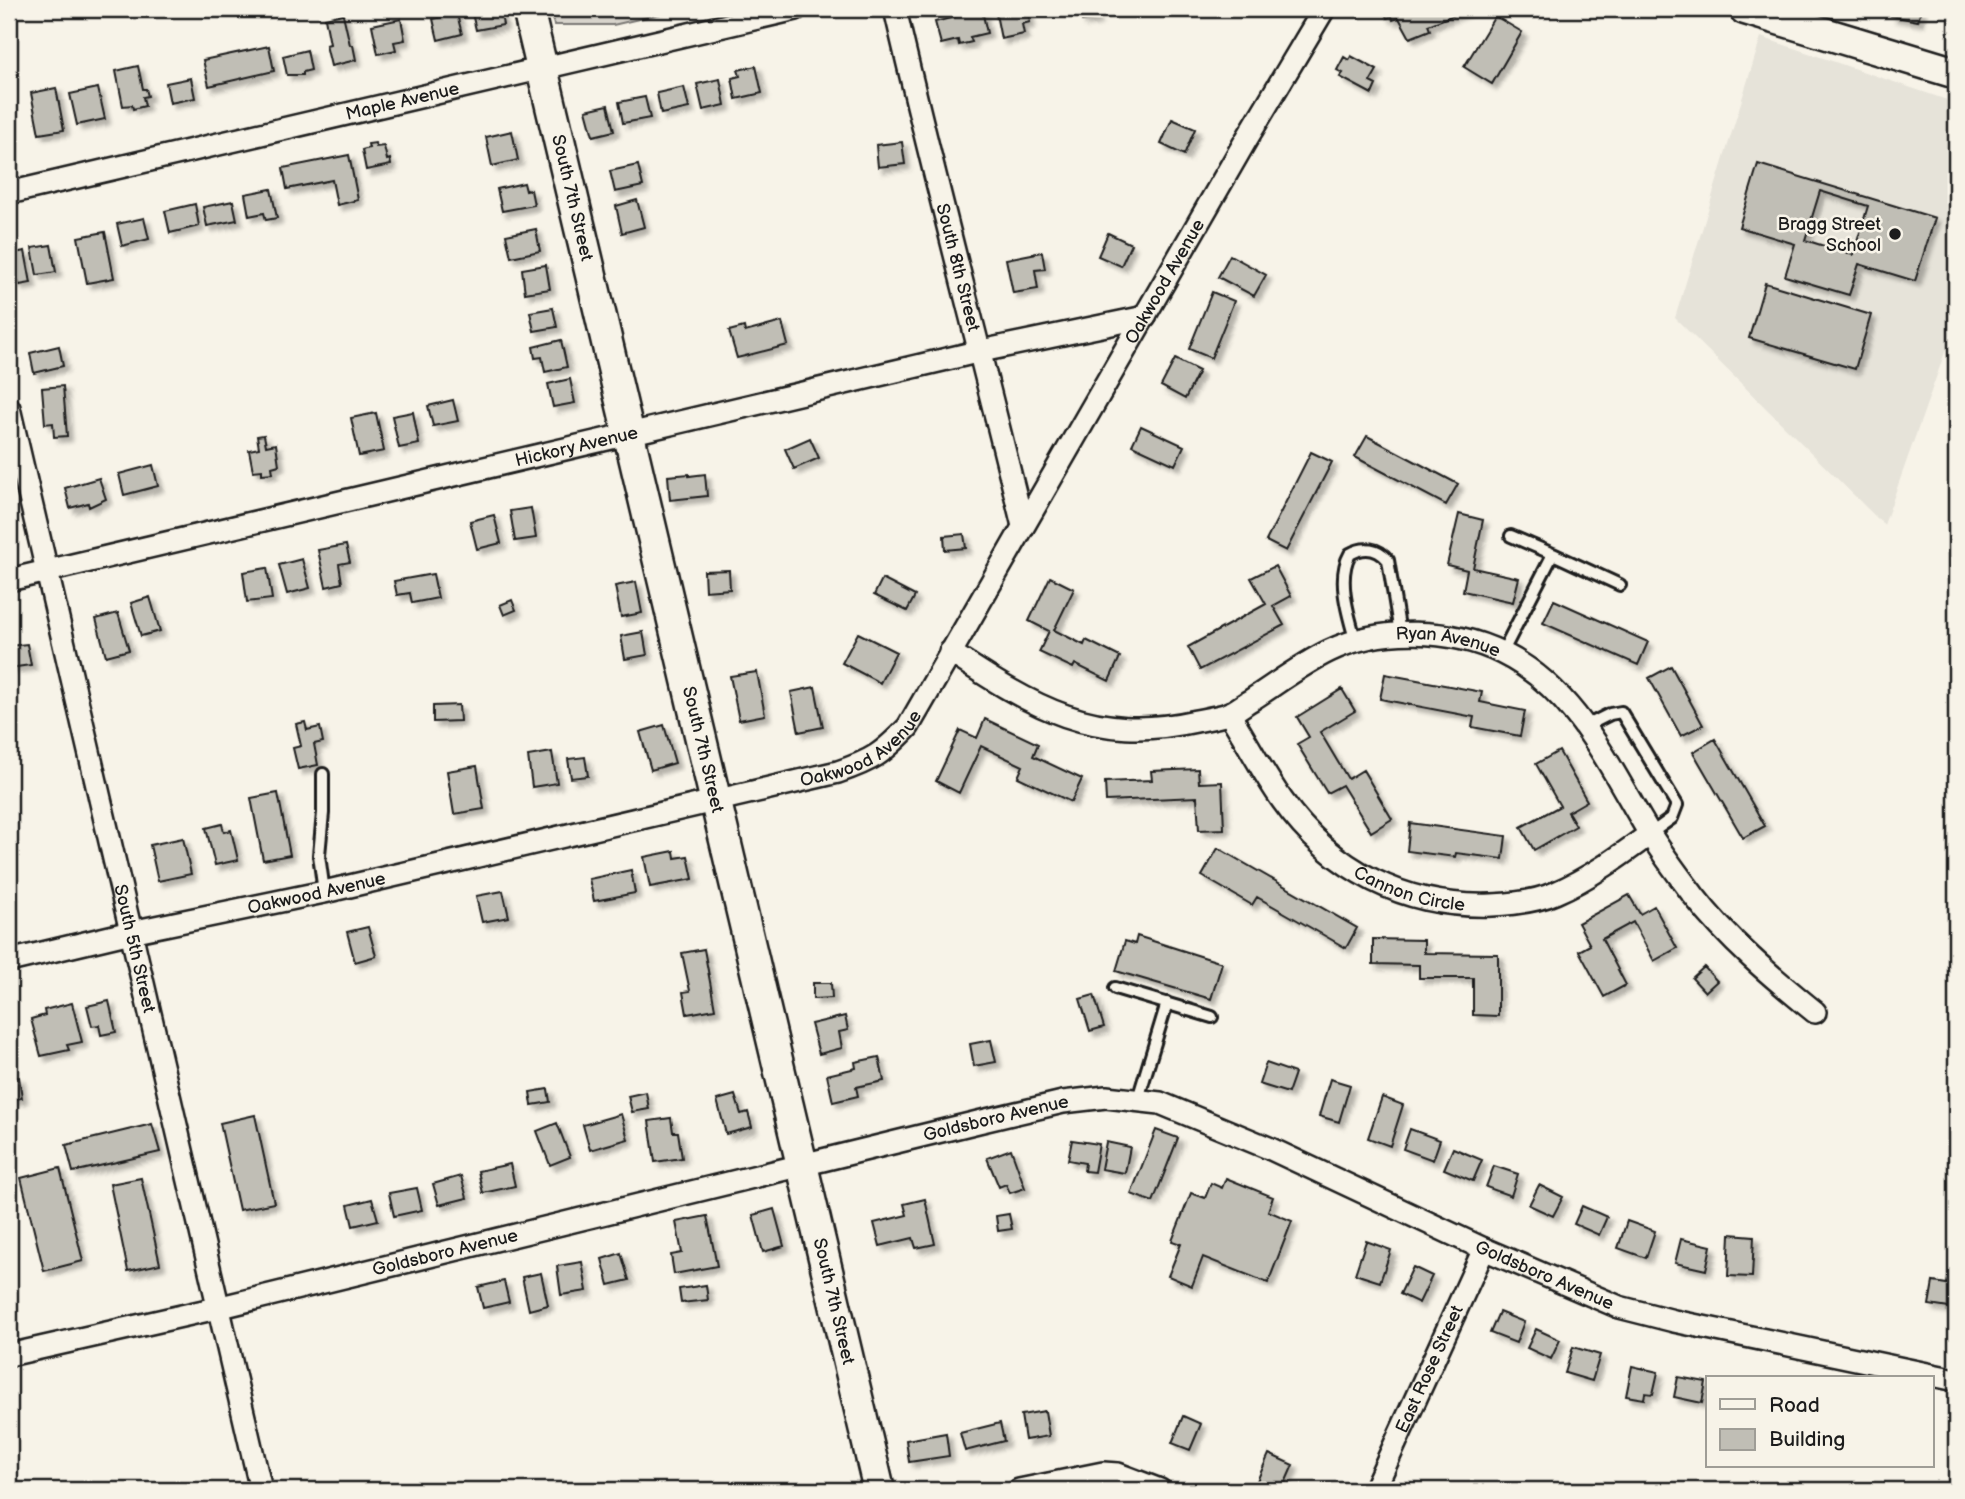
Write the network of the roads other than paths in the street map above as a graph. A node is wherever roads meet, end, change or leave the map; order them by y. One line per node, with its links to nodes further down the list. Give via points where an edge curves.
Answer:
1 (528, 9): 7 (street, South 7th Street)
2 (796, 9): 7 (street, Maple Avenue)
3 (895, 9): 11 (street, South 8th Street)
4 (1324, 9): 10 (street, Oakwood Avenue)
5 (1745, 9): 6 (street)
6 (1789, 15): 8 (street)
7 (542, 67): 9 (street, Maple Avenue); 13 (street, South 7th Street)
8 (1956, 74)
9 (9, 193)
10 (1145, 317): 11 (street, Hickory Avenue); 14 (street, Oakwood Avenue)
11 (981, 351): 13 (street, Hickory Avenue); 14 (street, South 8th Street)
12 (9, 408): 17 (street, South 5th Street)
13 (630, 435): 17 (street, Hickory Avenue); 27 (street, South 7th Street)
14 (1023, 526): 22 (street, Oakwood Avenue)
15 (1511, 537): 16 (lane)
16 (1553, 554): 19 (lane); 23 (lane)
17 (46, 571): 18 (street, Hickory Avenue); 30 (street, South 5th Street)
18 (9, 580)
19 (1620, 585)
20 (1400, 633): 21 (street, Ryan Avenue); 21 (lane, via 1388,560 1364,548 1350,554 1343,571); 23 (street, Ryan Avenue, via 1432,633)
21 (1356, 642): 24 (street, Ryan Avenue, via 1329,650)
22 (950, 652): 24 (street, Ryan Avenue, via 1009,691 1098,726 1140,730); 27 (street, Oakwood Avenue, via 908,727 869,761)
23 (1502, 653): 25 (street, Ryan Avenue, via 1542,677)
24 (1229, 713): 28 (street, Cannon Circle, via 1283,802 1314,836 1348,867 1387,888 1425,900 1509,904 1553,895 1601,869)
25 (1584, 726): 28 (street, Ryan Avenue); 28 (lane, via 1621,712 1638,738 1676,805 1672,818)
26 (323, 774): 29 (lane, via 319,855)
27 (716, 800): 29 (street, Oakwood Avenue); 37 (street, South 7th Street)
28 (1650, 834): 34 (street, Ryan Avenue, via 1731,939)
29 (324, 892): 30 (street, Oakwood Avenue)
30 (131, 932): 31 (street, Oakwood Avenue); 39 (street, South 5th Street)
31 (9, 961)
32 (1115, 988): 33 (lane)
33 (1167, 1003): 35 (lane); 36 (lane)
34 (1815, 1012)
35 (1212, 1017)
36 (1138, 1099): 37 (street, Goldsboro Avenue, via 1063,1102); 38 (street, Goldsboro Avenue, via 1160,1103 1237,1134)
37 (802, 1165): 39 (street, Goldsboro Avenue); 43 (street, South 7th Street)
38 (1484, 1249): 41 (street, Goldsboro Avenue, via 1619,1307); 46 (street, East Rose Street)
39 (218, 1308): 40 (street, Goldsboro Avenue); 42 (street, South 5th Street)
40 (9, 1354)
41 (1956, 1380)
42 (261, 1490)
43 (879, 1490)
44 (1018, 1490): 45 (street, via 1103,1473)
45 (1160, 1490)
46 (1374, 1490)

